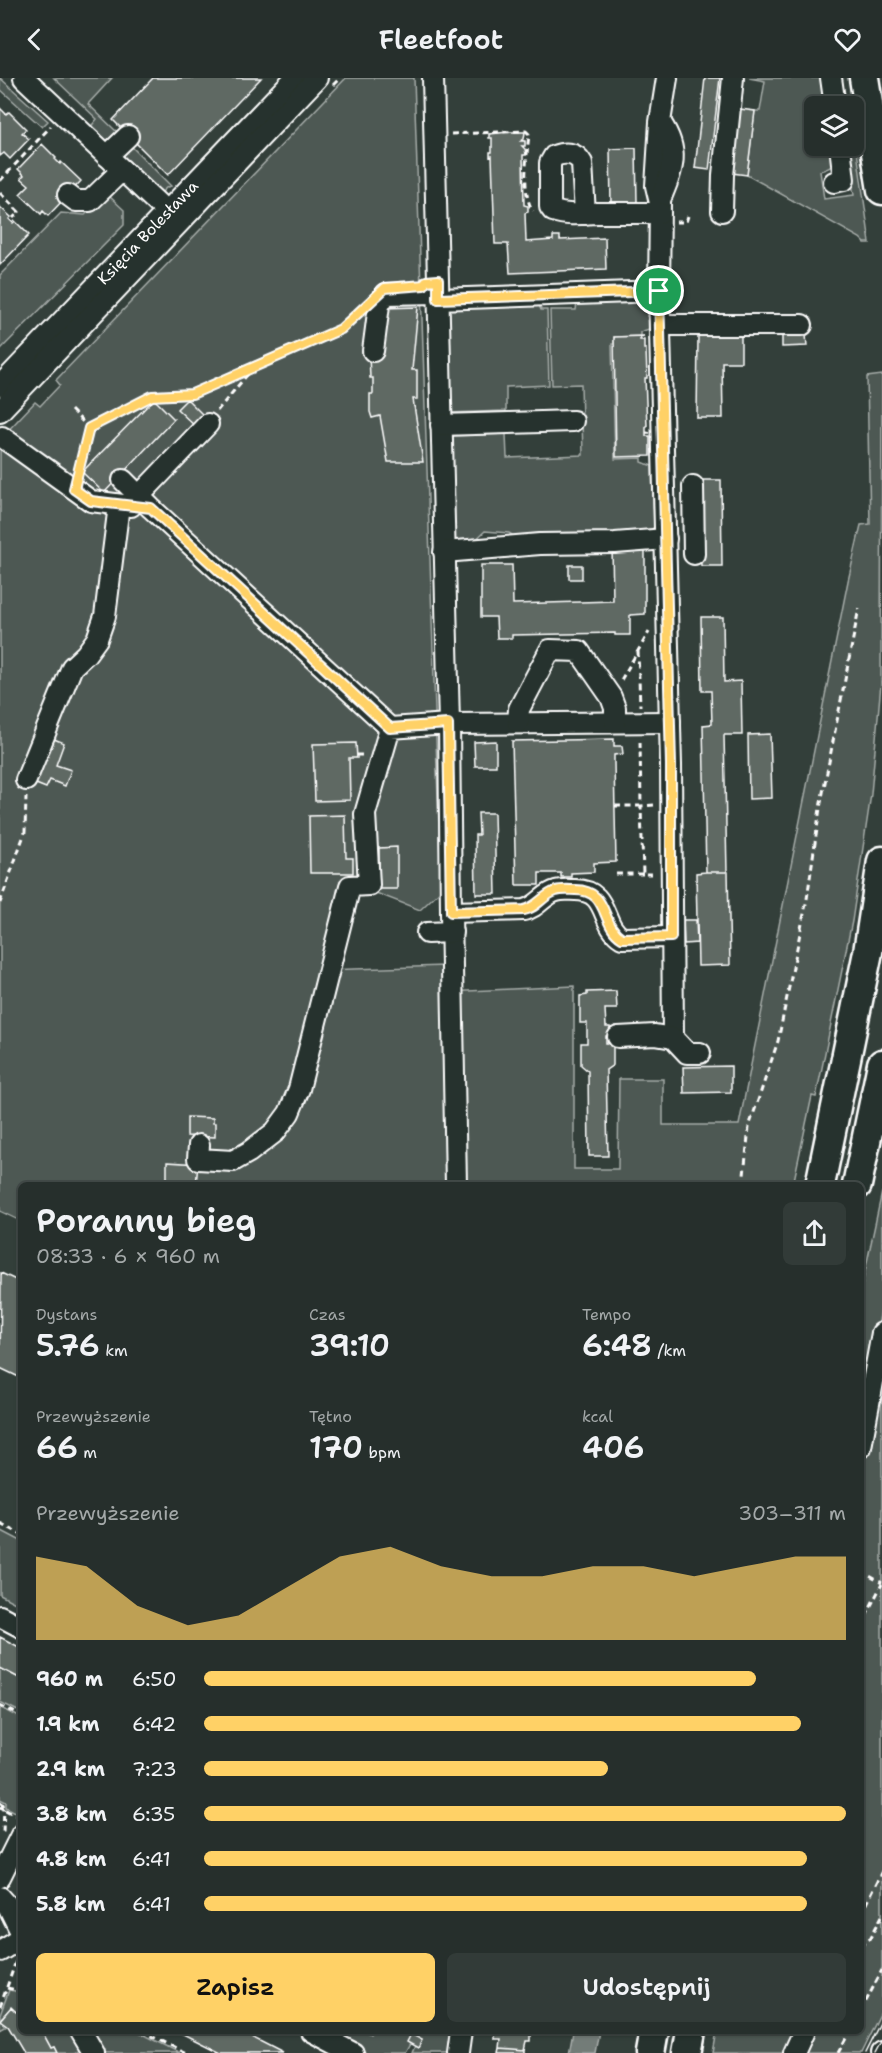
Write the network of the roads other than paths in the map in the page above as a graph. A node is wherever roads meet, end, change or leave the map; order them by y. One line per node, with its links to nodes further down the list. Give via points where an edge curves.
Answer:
1 (24, 78): 12 (street)
2 (295, 78): 20 (street, Księcia Bolesława)
3 (318, 78): 28 (street)
4 (433, 78): 23 (street)
5 (667, 78): 10 (street)
6 (733, 78): 19 (street)
7 (831, 78): 9 (street)
8 (864, 78): 16 (highway)
9 (834, 96)
10 (660, 122): 18 (street, via 656,186); 18 (street, via 673,152 672,173)
11 (128, 136): 12 (street)
12 (107, 156): 14 (street)
13 (841, 156): 15 (street, via 844,180)
14 (122, 170): 17 (street, via 90,201 76,201); 20 (street)
15 (834, 182)
16 (882, 189)
17 (68, 195)
18 (660, 208): 21 (street); 22 (street)
19 (722, 211)
20 (167, 212): 27 (street, Księcia Bolesława)
21 (585, 214)
22 (659, 291): 23 (street); 24 (street)
23 (438, 296): 26 (street, via 386,294 379,305); 31 (street)
24 (660, 325): 25 (street); 36 (street)
25 (802, 325)
26 (373, 351)
27 (0, 386)
28 (0, 411)
29 (573, 421): 31 (street)
30 (208, 424): 34 (street)
31 (441, 425): 38 (street)
32 (2, 437): 35 (street, via 91,501)
33 (123, 480): 34 (street)
34 (145, 502): 35 (street); 44 (street)
35 (119, 505): 45 (street, via 105,616 97,639 72,667)
36 (665, 505): 37 (street); 39 (street, via 693,495)
37 (666, 538): 38 (street); 41 (street)
38 (444, 552): 43 (street)
39 (694, 554)
40 (615, 722): 41 (street); 42 (street); 42 (street, via 611,697 579,651 550,650 519,709)
41 (670, 722): 50 (street)
42 (518, 723): 43 (street)
43 (448, 724): 44 (street); 47 (street)
44 (390, 728): 55 (street, via 365,814 362,849 369,885 350,886 299,1089 289,1113 275,1132 233,1161 198,1159)
45 (27, 780)
46 (882, 861): 57 (highway, via 868,952)
47 (451, 912): 48 (street); 50 (street, via 531,909 550,893 584,890 598,898 622,938)
48 (452, 932): 49 (street); 56 (street)
49 (427, 933)
50 (671, 937): 52 (street)
51 (618, 1037): 52 (street)
52 (673, 1038): 53 (street, via 687,1053)
53 (700, 1053)
54 (882, 1064): 58 (highway)
55 (199, 1145)
56 (456, 1182)
57 (821, 1182)
58 (859, 1182)
59 (882, 1333): 60 (street)
60 (864, 1431)
61 (0, 1616): 62 (street)
62 (18, 1625)
63 (18, 1841): 64 (street)
64 (0, 1877)
65 (0, 1897): 66 (street)
66 (18, 1926)
67 (83, 2034): 73 (street)
68 (320, 2034): 74 (street)
69 (461, 2034): 75 (street)
70 (653, 2034): 76 (highway)
71 (690, 2034): 77 (highway)
72 (803, 2034): 78 (street)
73 (94, 2053)
74 (353, 2053)
75 (458, 2053)
76 (650, 2053)
77 (687, 2053)
78 (794, 2053)

